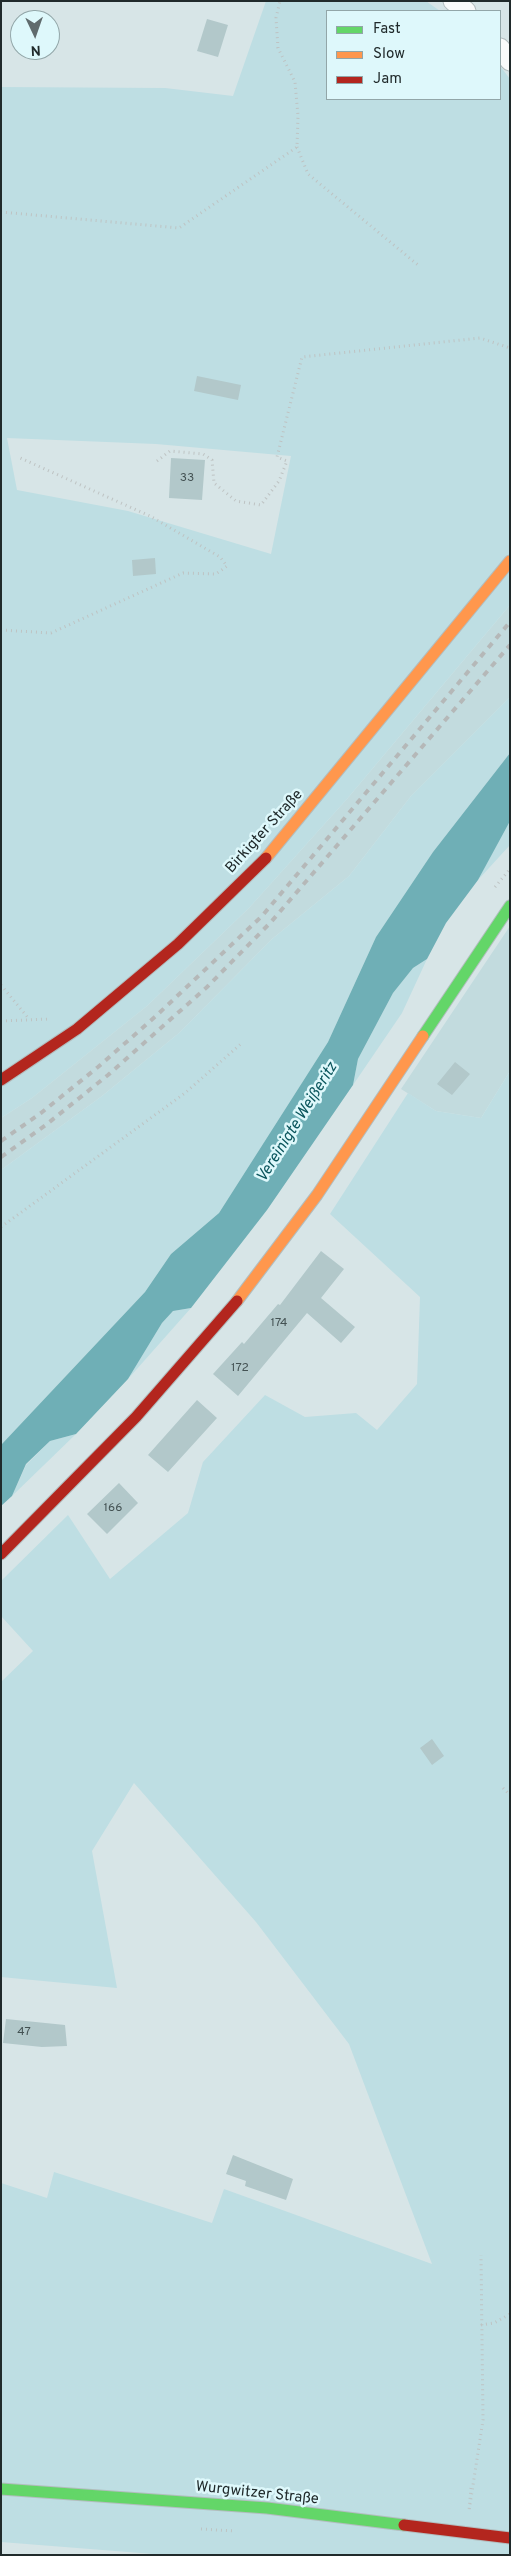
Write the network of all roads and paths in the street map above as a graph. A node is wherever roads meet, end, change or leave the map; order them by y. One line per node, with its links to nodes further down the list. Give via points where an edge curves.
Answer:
1 (280, 1): 6 (path, via 276,18 278,48 295,82)
2 (453, 1): 3 (street)
3 (465, 10)
4 (501, 49): 5 (street)
5 (510, 61)
6 (297, 146): 7 (path, via 179,228); 8 (path, via 308,174)
7 (1, 212)
8 (418, 265)
9 (510, 348): 11 (path, via 480,338 302,357 277,457 287,461 279,481 261,505 236,501 214,483 212,460 203,454 170,451)
10 (18, 457): 13 (path, via 150,516 220,557 227,566 216,574 183,573 51,633)
11 (157, 461)
12 (510, 561): 20 (street, Birkigter Straße, via 275,849 178,944)
13 (1, 630)
14 (510, 869): 15 (path)
15 (492, 891)
16 (510, 906): 24 (street, via 317,1195 251,1284 148,1403)
17 (1, 985): 18 (path)
18 (29, 1019): 19 (path); 20 (path, via 49,1018)
19 (1, 1020)
20 (76, 1029): 22 (street, Birkigter Straße)
21 (243, 1042): 23 (path, via 185,1094)
22 (1, 1080)
23 (1, 1227)
24 (1, 1554)
25 (503, 1788): 26 (path)
26 (510, 1795)
27 (481, 2255): 29 (path)
28 (510, 2314): 29 (path)
29 (481, 2326): 30 (path, via 483,2420 469,2511)
30 (471, 2488)
31 (1, 2489): 32 (street, Wurgwitzer Straße, via 267,2508)
32 (510, 2538)

